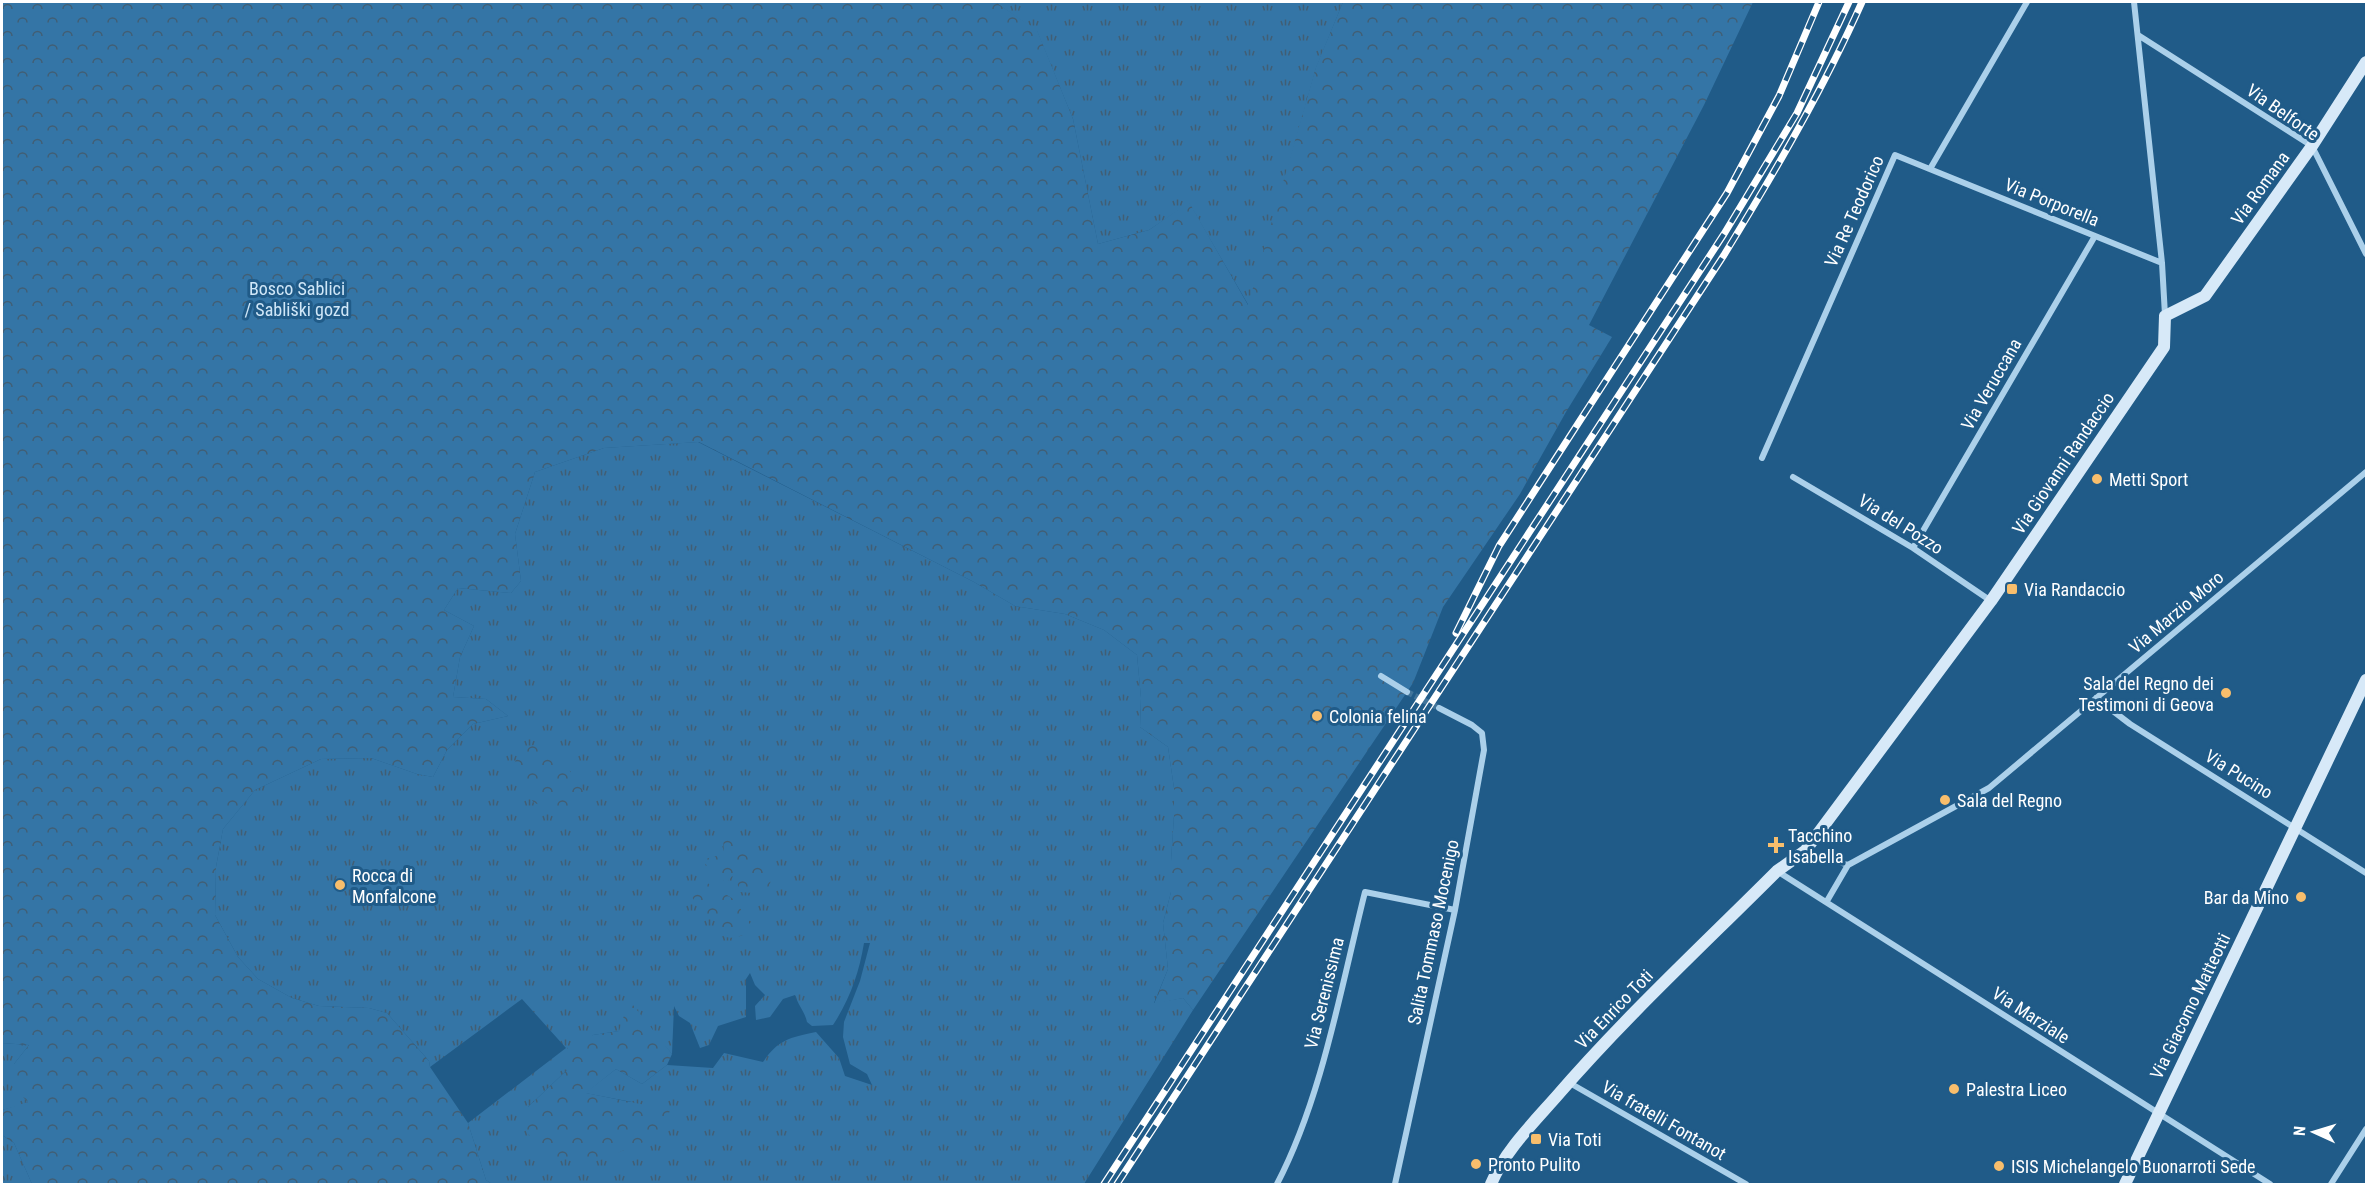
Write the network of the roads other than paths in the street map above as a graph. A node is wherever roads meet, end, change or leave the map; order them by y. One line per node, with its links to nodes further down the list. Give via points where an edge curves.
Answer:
1 (2027, 2): 6 (street)
2 (2134, 2): 3 (street, Via Giovanni Randaccio)
3 (2138, 34): 5 (street, Via Belforte); 9 (street, Via Giovanni Randaccio)
4 (2367, 62): 5 (street, Via Romana)
5 (2312, 146): 8 (street, Via Belforte); 10 (street, Via Romana, via 2205,296)
6 (1930, 169): 7 (street, Via Porporella); 11 (street, Via Re Teodorico, via 1895,155)
7 (2095, 236): 9 (street, Via Porporella); 14 (street, Via Veruccana)
8 (2367, 254)
9 (2162, 263): 10 (street, Via Giovanni Randaccio)
10 (2165, 316): 15 (street, Via Giovanni Randaccio, via 2164,347)
11 (1762, 458)
12 (2367, 472): 19 (street, Via Marzio Moro)
13 (1793, 477): 14 (street, Via del Pozzo)
14 (1913, 548): 15 (street, Via del Pozzo)
15 (1991, 601): 22 (street, Via Giovanni Randaccio)
16 (1381, 676): 18 (street)
17 (2367, 680): 21 (street, Via Giacomo Matteotti)
18 (1407, 692)
19 (2096, 698): 21 (street, Via Pucino, via 2130,724); 23 (street, Via Marzio Moro, via 1989,788)
20 (1439, 708): 27 (street, Salita Tommaso Mocenigo, via 1482,733 1484,750)
21 (2296, 827): 25 (street, Via Pucino); 29 (street, Via Giacomo Matteotti)
22 (1805, 850): 23 (street); 24 (street, Via Giovanni Randaccio)
23 (1848, 865): 26 (street)
24 (1777, 871): 26 (street, Via Marziale); 28 (street, Via Enrico Toti)
25 (2367, 873)
26 (1827, 901): 29 (street, Via Marziale)
27 (1455, 910): 31 (street, Via Serenissima, via 1365,892 1319,1074 1293,1154); 32 (street, Salita Tommaso Mocenigo)
28 (1568, 1083): 33 (street, Via Enrico Toti, via 1527,1130); 34 (street, Via fratelli Fontanot)
29 (2158, 1114): 35 (street, Via Giacomo Matteotti); 36 (street, Via Marziale)
30 (2367, 1129): 37 (street)
31 (1277, 1185)
32 (1395, 1185)
33 (1491, 1185)
34 (1746, 1185)
35 (2125, 1185)
36 (2270, 1185)
37 (2331, 1185)

